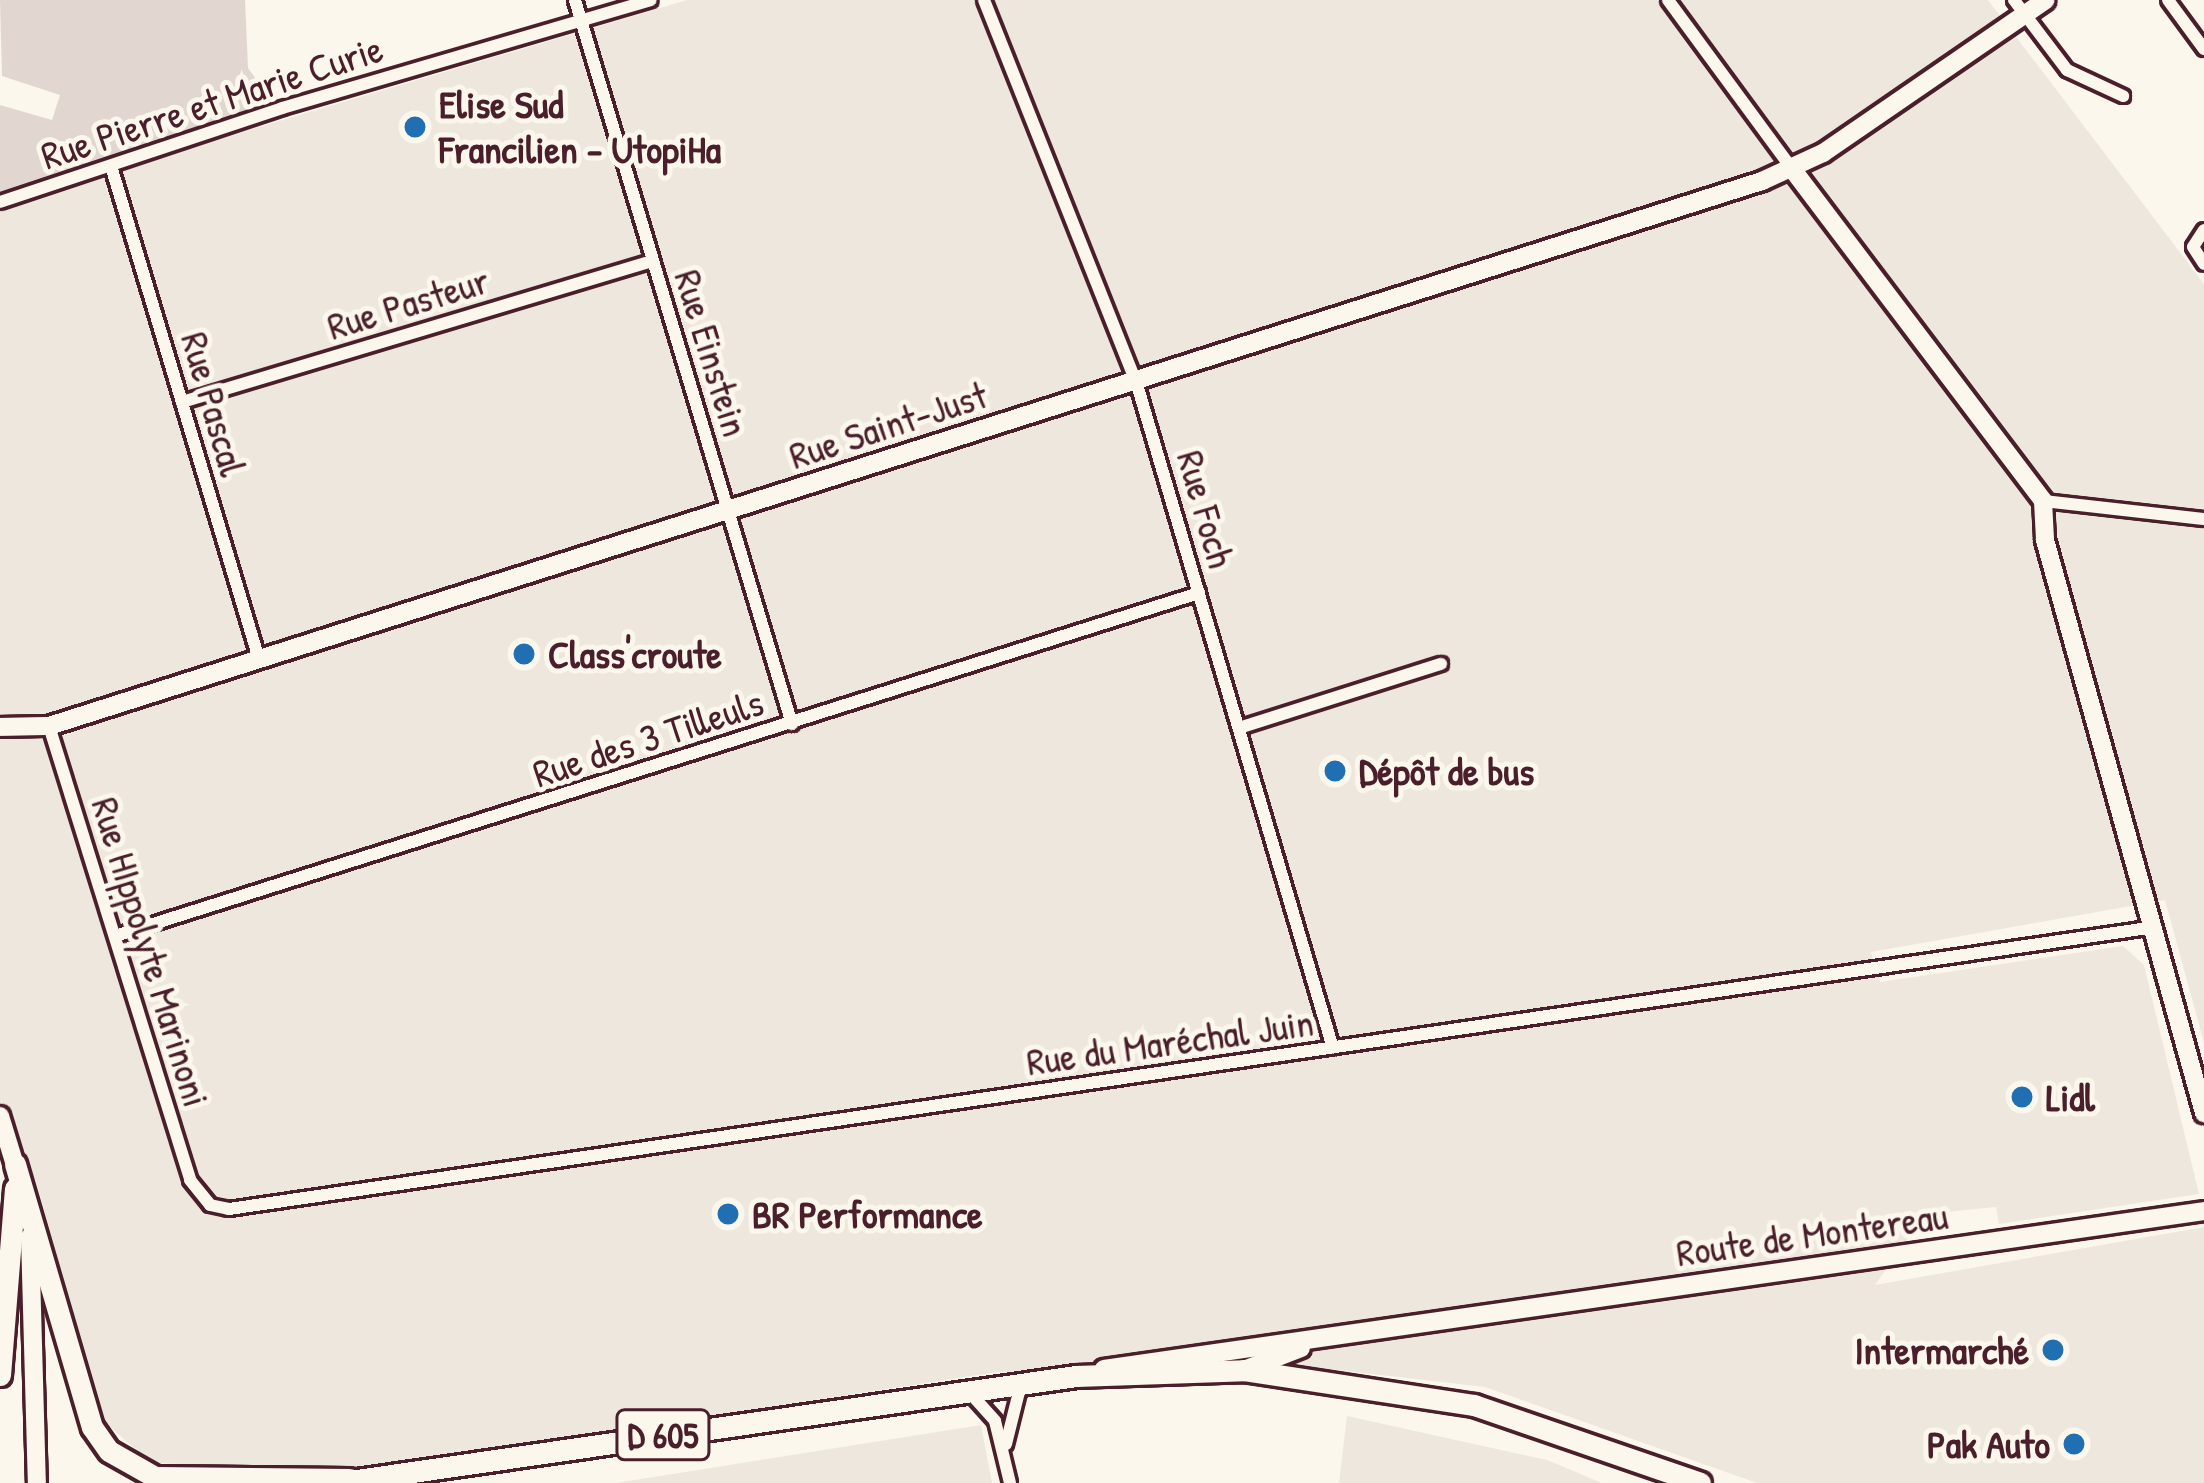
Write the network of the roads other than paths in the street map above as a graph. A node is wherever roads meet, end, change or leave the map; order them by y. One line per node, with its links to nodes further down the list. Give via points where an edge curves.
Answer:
1 (575, 0): 8 (street, Rue Einstein)
2 (651, 0): 8 (street, Rue Pierre et Marie Curie)
3 (984, 0): 17 (street, Rue Foch)
4 (1668, 0): 12 (street)
5 (2046, 0): 7 (street, Rue Saint-Just)
6 (2168, 0): 9 (street)
7 (2020, 7): 10 (street, via 2067,70); 12 (street, Rue Saint-Just)
8 (581, 20): 11 (street, Rue Pierre et Marie Curie); 15 (street, Rue Einstein)
9 (2204, 49)
10 (2123, 96)
11 (111, 166): 13 (street, Rue Pierre et Marie Curie); 18 (street, Rue Pascal)
12 (1793, 170): 17 (street, Rue Saint-Just); 19 (street)
13 (0, 202)
14 (2204, 230): 16 (street, via 2193,247)
15 (652, 262): 18 (street, Rue Pasteur); 20 (street, Rue Einstein)
16 (2204, 264)
17 (1136, 381): 20 (street, Rue Saint-Just); 22 (street, Rue Foch)
18 (182, 402): 23 (street, Rue Pascal)
19 (2043, 501): 21 (street); 29 (street, via 2045,540)
20 (729, 511): 23 (street, Rue Saint-Just); 25 (street, Rue Einstein)
21 (2204, 519)
22 (1199, 593): 25 (street, Rue des 3 Tilleuls); 28 (street, Rue Foch)
23 (259, 659): 26 (street, Rue Saint-Just)
24 (1441, 664): 28 (street)
25 (792, 724): 30 (street, Rue des 3 Tilleuls)
26 (49, 726): 27 (street, Rue Saint-Just); 30 (street, Rue HIppolyte Marinoni)
27 (0, 727)
28 (1239, 728): 31 (street, Rue Foch)
29 (2153, 927): 31 (street, Rue du Maréchal Juin); 32 (street)
30 (115, 937): 35 (street, Rue HIppolyte Marinoni)
31 (1333, 1048): 35 (street, Rue du Maréchal Juin, via 229,1209)
32 (2204, 1113)
33 (0, 1116): 34 (street)
34 (15, 1164): 39 (main road); 44 (street, via 31,1248); 45 (main road, via 92,1427 109,1451 155,1477)
35 (198, 1195)
36 (2204, 1211): 37 (street, Route de Montereau)
37 (1431, 1323): 38 (street, Route de Montereau, via 1285,1351); 40 (street, Route de Montereau, via 1241,1344)
38 (1244, 1370): 40 (main road, D 605); 48 (main road, D 605, via 1474,1405)
39 (0, 1376)
40 (1076, 1376): 41 (main road, D 605)
41 (1022, 1383): 42 (main road, D 605); 43 (street, via 1006,1423)
42 (965, 1391): 43 (street, via 995,1421); 45 (main road, D 605)
43 (1006, 1463): 47 (street)
44 (37, 1478)
45 (361, 1479): 46 (main road, D 605)
46 (336, 1483)
47 (1010, 1483)
48 (1700, 1483)

